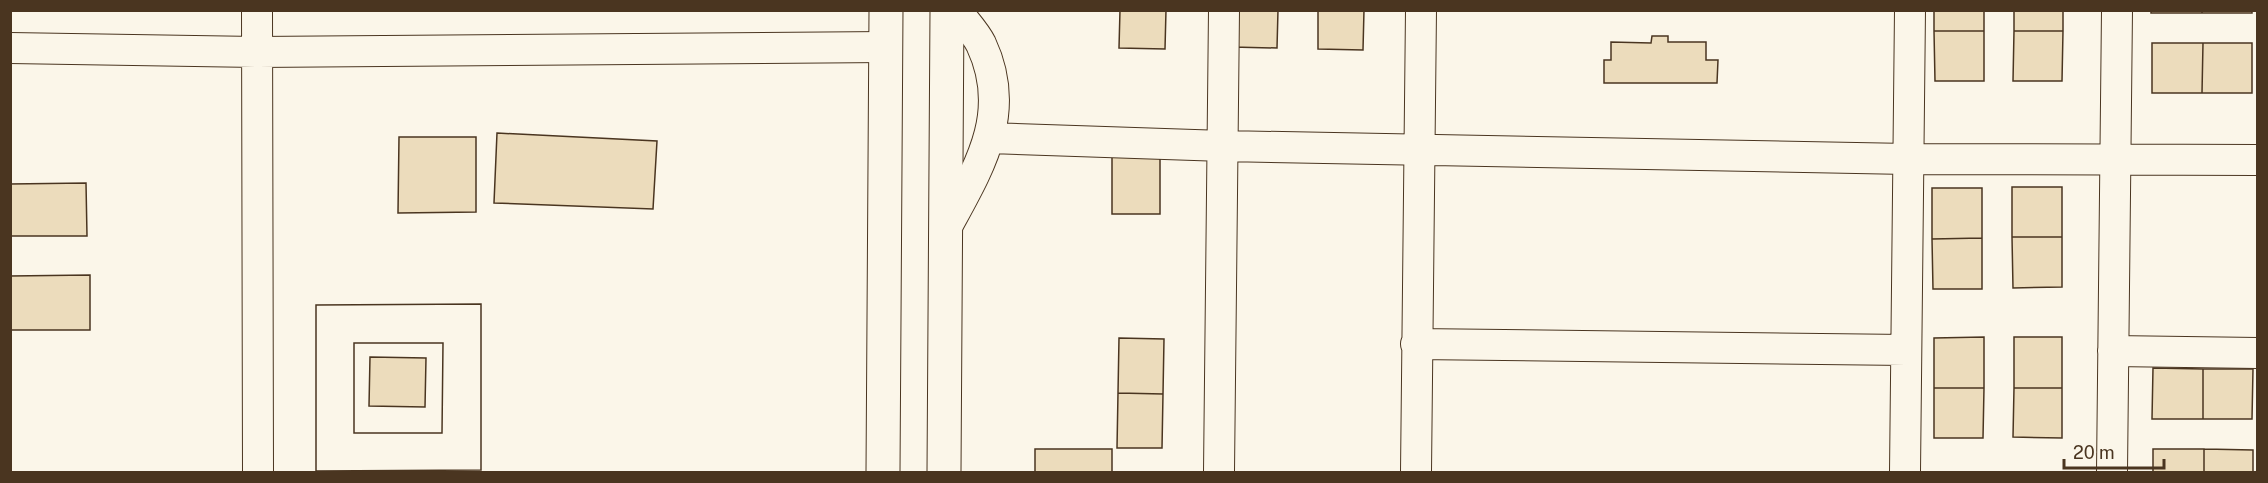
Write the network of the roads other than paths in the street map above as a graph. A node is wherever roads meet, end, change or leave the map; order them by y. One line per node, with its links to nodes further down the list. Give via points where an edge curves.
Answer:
1 (257, 10): 11 (street)
2 (886, 10): 9 (street)
3 (947, 10): 18 (street)
4 (956, 10): 12 (street, via 980,41 993,74)
5 (1224, 10): 13 (street)
6 (1421, 10): 14 (street)
7 (1910, 10): 16 (street)
8 (2117, 10): 15 (street)
9 (886, 47): 11 (street); 24 (street)
10 (10, 48): 11 (street)
11 (257, 52): 23 (street)
12 (990, 138): 13 (street); 18 (street)
13 (1224, 146): 14 (street); 26 (street)
14 (1419, 149): 16 (street); 19 (street)
15 (2115, 158): 16 (street); 17 (street); 21 (street)
16 (1908, 159): 20 (street)
17 (2258, 160)
18 (945, 230): 25 (street)
19 (1416, 344): 20 (street); 27 (street)
20 (1906, 350): 28 (street)
21 (2113, 351): 22 (street); 29 (street)
22 (2258, 353)
23 (258, 472)
24 (883, 472)
25 (944, 472)
26 (1219, 472)
27 (1416, 472)
28 (1905, 472)
29 (2112, 472)

